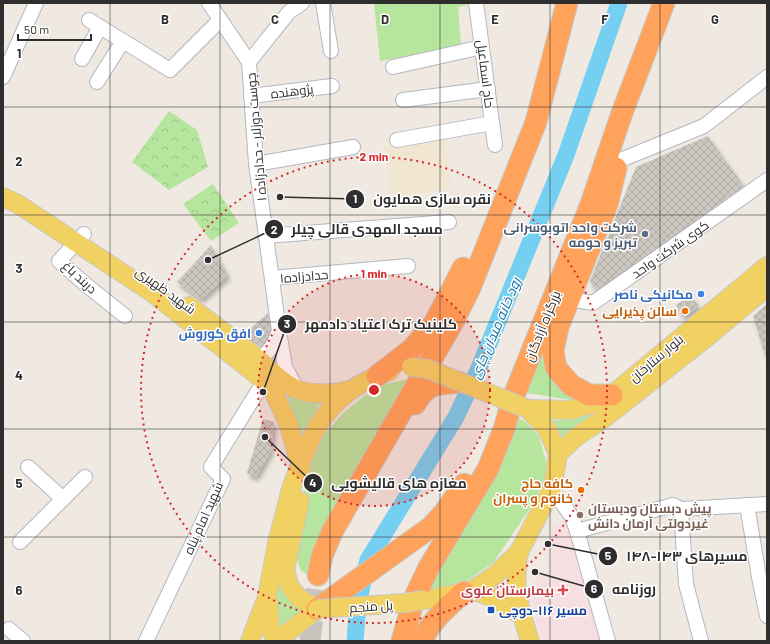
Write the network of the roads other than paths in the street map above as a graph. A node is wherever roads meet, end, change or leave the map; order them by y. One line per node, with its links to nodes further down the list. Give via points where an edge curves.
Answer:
1 (36, 3): 15 (street)
2 (209, 3): 8 (street, چوست دوزلار - حدادزاده ۱)
3 (302, 3): 13 (street, via 290,12)
4 (323, 3): 11 (street)
5 (476, 3): 10 (street, حاج اسماعیل)
6 (567, 3): 43 (highway, via 546,46 528,106 462,273 434,324 412,349); 45 (highway, via 536,122 470,288 332,532 322,556 318,575 420,395 438,383)
7 (664, 3): 22 (highway, بزرگراه آزادگان)
8 (220, 20): 9 (street, via 170,70); 13 (street, چوست دوزلار - حدادزاده ۱)
9 (123, 41): 12 (street, via 94,23); 17 (street)
10 (482, 47): 14 (street); 19 (street, حاج اسماعیل)
11 (331, 51)
12 (82, 59)
13 (249, 62): 20 (street, چوست دوزلار - حدادزاده ۱)
14 (393, 67)
15 (3, 77)
16 (767, 77): 27 (street, via 704,126)
17 (97, 82)
18 (332, 86): 20 (street, پژوهنده)
19 (488, 89): 21 (street); 23 (street, حاج اسماعیل)
20 (251, 96): 28 (street, چوست دوزلار - حدادزاده ۱)
21 (403, 100)
22 (622, 113): 27 (highway); 49 (highway, بزرگراه آزادگان)
23 (492, 122): 24 (street); 25 (street, حاج اسماعیل)
24 (397, 140)
25 (495, 145)
26 (353, 147): 28 (street)
27 (618, 161): 39 (highway, via 607,205)
28 (256, 164): 33 (street, چوست دوزلار - حدادزاده ۱)
29 (767, 180): 39 (street, کوی شرکت واحد, via 593,303)
30 (3, 183): 34 (main road, شهید ظهیری, via 24,194)
31 (3, 196): 34 (main road, شهید ظهیری)
32 (449, 222): 33 (street)
33 (266, 236): 37 (street, چوست دوزلار - حدادزاده ۱)
34 (80, 238): 40 (street, دربند باغ, via 59,261); 42 (main road, شهید ظهیری, via 160,284); 44 (main road, شهید ظهیری)
35 (408, 266): 37 (street, حدادزاده۱)
36 (767, 266): 48 (main road, بلوار ستارخان)
37 (272, 278): 41 (street, چوست دوزلار - حدادزاده ۱)
38 (767, 287): 50 (main road, بلوار ستارخان)
39 (568, 299): 48 (highway, via 553,351 556,368 571,385 589,395)
40 (126, 316)
41 (279, 331): 42 (street, via 269,352); 46 (street, چوست دوزلار - حدادزاده ۱, via 285,367)
42 (258, 359): 46 (main road, شهید ظهیری, via 287,385)
43 (377, 376): 45 (main road, bridge, via 395,369 410,368 428,370); 47 (main road)
44 (264, 381): 51 (main road, شهید ظهیری, via 281,407); 69 (street, شهید امام پناه, via 211,467 223,479)
45 (459, 382): 49 (main road, bridge)
46 (297, 389): 47 (main road, شهید ظهیری, via 324,394)
47 (350, 390): 51 (main road, via 332,406 318,425)
48 (612, 395): 49 (main road, بلوار ستارخان, via 570,410)
49 (520, 403): 50 (main road, via 547,429); 64 (highway, via 444,513 431,527); 72 (highway, بزرگراه آزادگان, via 504,429 488,469 428,569 414,599)
50 (558, 454): 54 (main road)
51 (300, 464): 63 (main road, via 277,543); 64 (main road, شهید ظهیری, via 302,490 286,569 289,585 299,598)
52 (28, 467): 55 (street)
53 (86, 477): 55 (street)
54 (552, 489): 59 (street, via 572,518); 61 (main road)
55 (63, 499): 60 (street)
56 (767, 504): 57 (street)
57 (747, 505): 58 (street); 66 (street)
58 (681, 510): 59 (street, via 673,505); 76 (street, via 686,584)
59 (577, 531): 75 (street)
60 (20, 542)
61 (519, 552): 62 (main road, via 494,576); 65 (main road, via 516,579)
62 (468, 591): 64 (main road, پل منجم, bridge, via 403,603); 65 (main road, via 497,599); 73 (highway, via 440,614 426,631)
63 (267, 597): 70 (main road); 71 (main road, via 270,625)
64 (317, 609): 71 (main road)
65 (522, 616): 74 (main road)
66 (767, 616)
67 (9, 629): 68 (street)
68 (23, 641)
69 (146, 641)
70 (250, 641)
71 (276, 641)
72 (402, 641)
73 (422, 641)
74 (530, 641)
75 (608, 641)
76 (701, 641)

